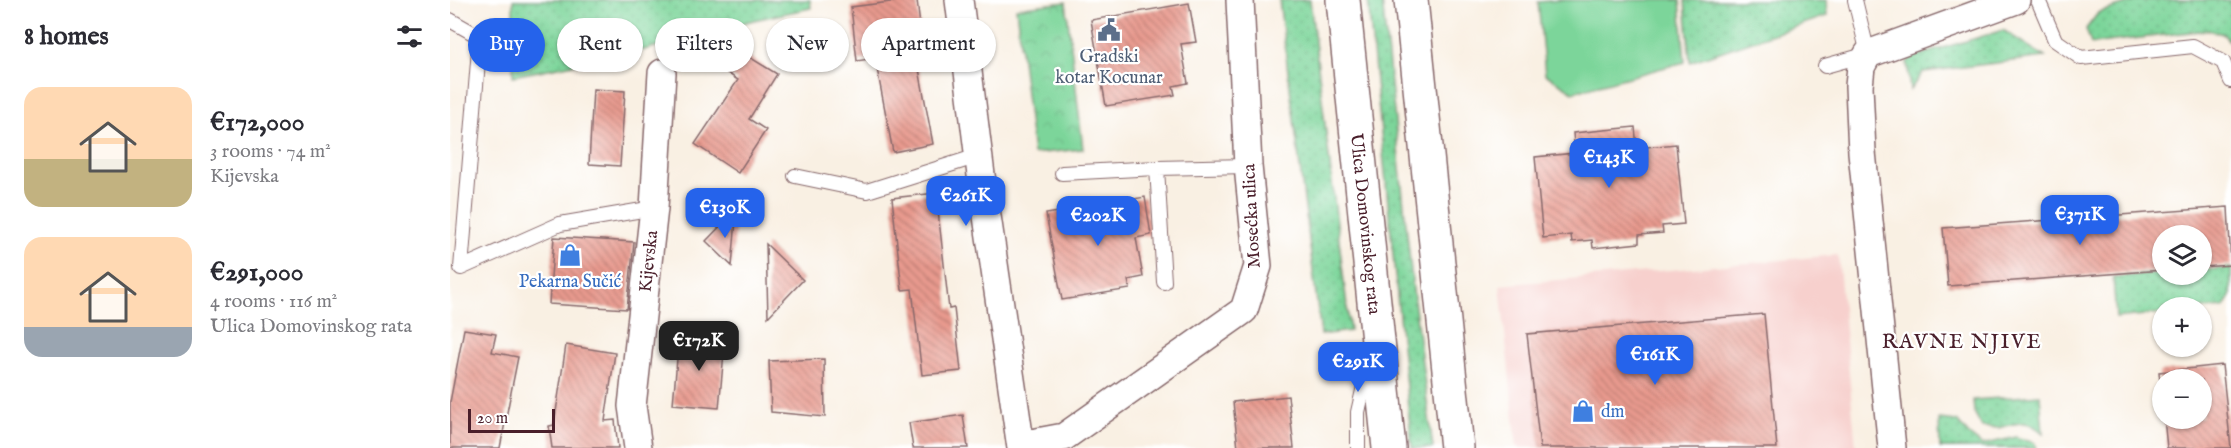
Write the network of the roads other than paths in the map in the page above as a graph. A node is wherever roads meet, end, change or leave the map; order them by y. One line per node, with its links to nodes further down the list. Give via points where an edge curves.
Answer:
1 (959, 0): 13 (street, Mosećka ulica)
2 (1240, 0): 14 (street, Mosećka ulica)
3 (1343, 0): 20 (main road, Ulica Domovinskog rata)
4 (1411, 0): 25 (main road)
5 (1856, 0): 9 (lane)
6 (2016, 0): 9 (street)
7 (2038, 0): 12 (lane, via 2055,40 2081,58 2193,46 2223,62)
8 (450, 20): 18 (lane, via 480,37 461,268 560,224)
9 (1868, 54): 10 (lane); 26 (street, via 1861,67 1859,86 1862,152)
10 (1825, 66)
11 (662, 73): 18 (street, Kijevska)
12 (2231, 81)
13 (978, 156): 17 (lane, via 867,191); 21 (street, Mosećka ulica)
14 (1248, 166): 15 (lane); 21 (street, Mosećka ulica, via 1258,266 1244,310 1064,437)
15 (1157, 168): 16 (lane); 19 (lane)
16 (1062, 173)
17 (795, 176)
18 (654, 208): 22 (street, Kijevska, via 632,406)
19 (1164, 282)
20 (1378, 332): 23 (lane, via 1358,412); 24 (main road, Ulica Domovinskog rata)
21 (1021, 446)
22 (638, 448)
23 (1358, 448)
24 (1389, 448)
25 (1457, 448)
26 (1892, 448)

